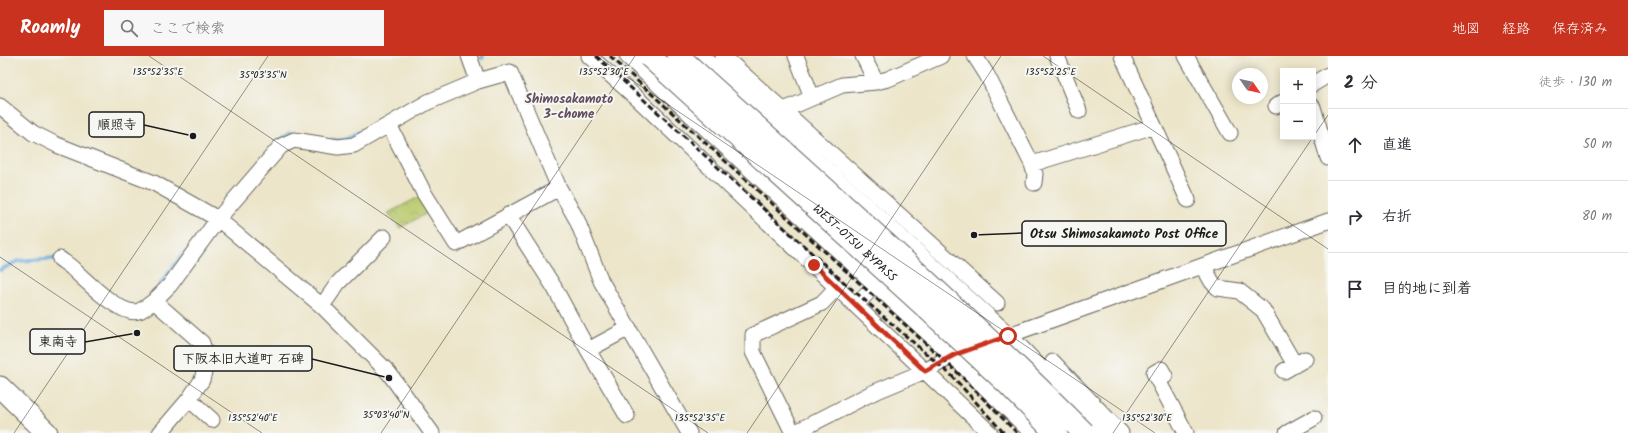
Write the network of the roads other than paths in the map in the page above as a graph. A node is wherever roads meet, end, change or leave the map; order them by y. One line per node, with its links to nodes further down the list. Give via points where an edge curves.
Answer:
1 (469, 56): 16 (street)
2 (589, 56): 41 (street)
3 (629, 56): 40 (street)
4 (649, 56): 68 (highway, WEST-OTSU BYPASS, bridge, via 930,311)
5 (678, 56): 57 (highway, WEST-OTSU BYPASS, bridge, via 1024,373)
6 (700, 56): 32 (street)
7 (723, 56): 21 (street)
8 (796, 56): 19 (street)
9 (863, 56): 17 (street)
10 (941, 56): 17 (street)
11 (975, 56): 28 (street)
12 (1057, 56): 22 (street)
13 (1122, 56): 25 (street)
14 (1186, 56): 26 (street)
15 (1328, 75): 18 (street)
16 (478, 81): 24 (street, via 428,102); 30 (street, via 510,72)
17 (876, 82): 19 (street, via 842,85)
18 (1316, 82)
19 (812, 97): 21 (street)
20 (0, 106): 34 (street, via 33,133 154,183)
21 (784, 110): 32 (street)
22 (1079, 110)
23 (1316, 117): 27 (street)
24 (389, 125): 33 (street, via 424,193 456,244); 34 (street, via 354,144 338,147 294,140 281,146)
25 (1154, 126): 28 (street); 31 (street)
26 (1230, 133)
27 (1328, 158)
28 (1032, 164): 29 (street)
29 (1034, 183)
30 (559, 188): 33 (street); 47 (street, via 577,220 601,281)
31 (1188, 200)
32 (882, 209): 37 (street)
33 (508, 215): 49 (street, via 554,286)
34 (218, 219): 43 (street, via 170,285); 46 (street)
35 (1328, 221): 39 (street)
36 (384, 236): 46 (street, via 338,283)
37 (918, 243): 40 (street); 42 (street)
38 (60, 260): 43 (street, via 75,270 90,286 130,312 139,311)
39 (1203, 266): 48 (street); 52 (street, via 1218,288 1239,291 1263,310)
40 (879, 285): 45 (street, via 874,286); 50 (street)
41 (837, 287): 45 (street); 65 (street, via 822,303 753,335 753,352)
42 (967, 287): 44 (street); 48 (street)
43 (154, 301): 56 (street, via 202,343 205,368 202,380)
44 (997, 303)
45 (856, 305): 53 (street)
46 (322, 306): 63 (street, via 389,373)
47 (629, 328): 49 (street); 64 (street)
48 (1008, 336): 50 (street); 57 (street)
49 (588, 350): 58 (street)
50 (954, 355): 53 (street); 67 (street)
51 (1054, 362): 57 (street)
52 (1295, 365)
53 (925, 371): 65 (street, via 870,394); 66 (street)
54 (1165, 376): 71 (street, via 1161,369 1154,373)
55 (0, 387): 61 (main road)
56 (189, 400): 60 (street); 62 (street)
57 (1092, 415): 69 (street); 70 (street)
58 (628, 416)
59 (1314, 418): 72 (street)
60 (212, 420)
61 (47, 433)
62 (160, 433)
63 (432, 433)
64 (689, 433)
65 (794, 433)
66 (990, 433)
67 (1034, 433)
68 (1056, 433)
69 (1102, 433)
70 (1121, 433)
71 (1186, 433)
72 (1287, 433)

